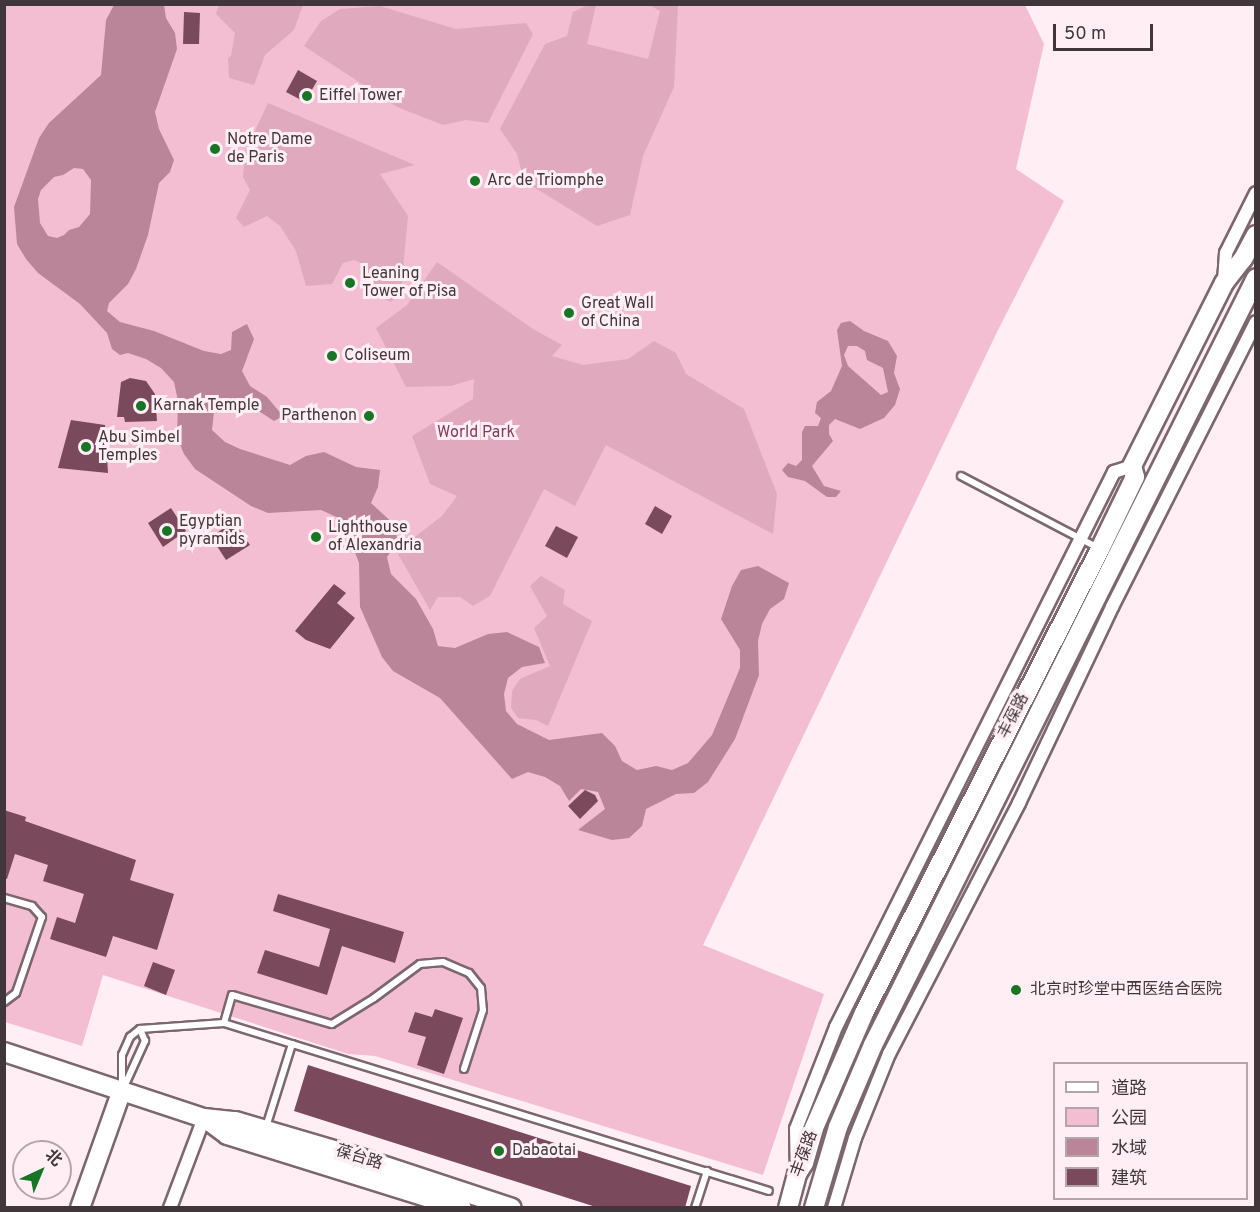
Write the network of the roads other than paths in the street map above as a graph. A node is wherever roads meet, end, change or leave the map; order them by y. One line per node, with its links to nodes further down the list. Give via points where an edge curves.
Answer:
1 (1256, 194): 4 (street, via 1226,254)
2 (1256, 235): 4 (main road, 丰葆路)
3 (1256, 278): 9 (main road, 丰葆路)
4 (1224, 284): 6 (main road, 丰葆路)
5 (1256, 322): 10 (street)
6 (1132, 466): 8 (street, via 1114,472); 9 (main road, 丰葆路, via 1135,477)
7 (961, 476): 8 (lane)
8 (1080, 539): 9 (lane); 22 (street, via 836,1027 796,1130)
9 (1108, 554): 10 (lane); 22 (main road, 丰葆路, via 864,1014); 30 (main road, 丰葆路, via 873,1045 838,1127)
10 (1132, 567): 31 (street, via 1019,803 889,1054 855,1138)
11 (4, 898): 12 (lane, via 32,906 42,917 16,993)
12 (4, 1002)
13 (224, 1023): 14 (lane); 15 (lane); 17 (lane, via 232,994 332,1024 420,964 443,963 469,974 481,988 483,1010)
14 (141, 1029): 18 (lane, via 145,1041); 18 (lane, via 130,1037 122,1055)
15 (292, 1044): 20 (lane); 21 (lane)
16 (4, 1052): 18 (main road, 葆台路)
17 (464, 1069)
18 (123, 1090): 19 (main road, 葆台路); 24 (main road)
19 (204, 1118): 20 (main road, 葆台路, via 235,1121); 25 (street); 26 (main road, 葆台路, via 227,1135)
20 (265, 1130): 27 (main road, 葆台路, via 355,1155)
21 (707, 1171): 23 (lane); 28 (lane)
22 (797, 1174): 29 (main road, 丰葆路)
23 (769, 1191)
24 (80, 1208)
25 (170, 1208)
26 (462, 1208)
27 (512, 1208)
28 (695, 1208)
29 (788, 1208)
30 (814, 1208)
31 (834, 1208)

